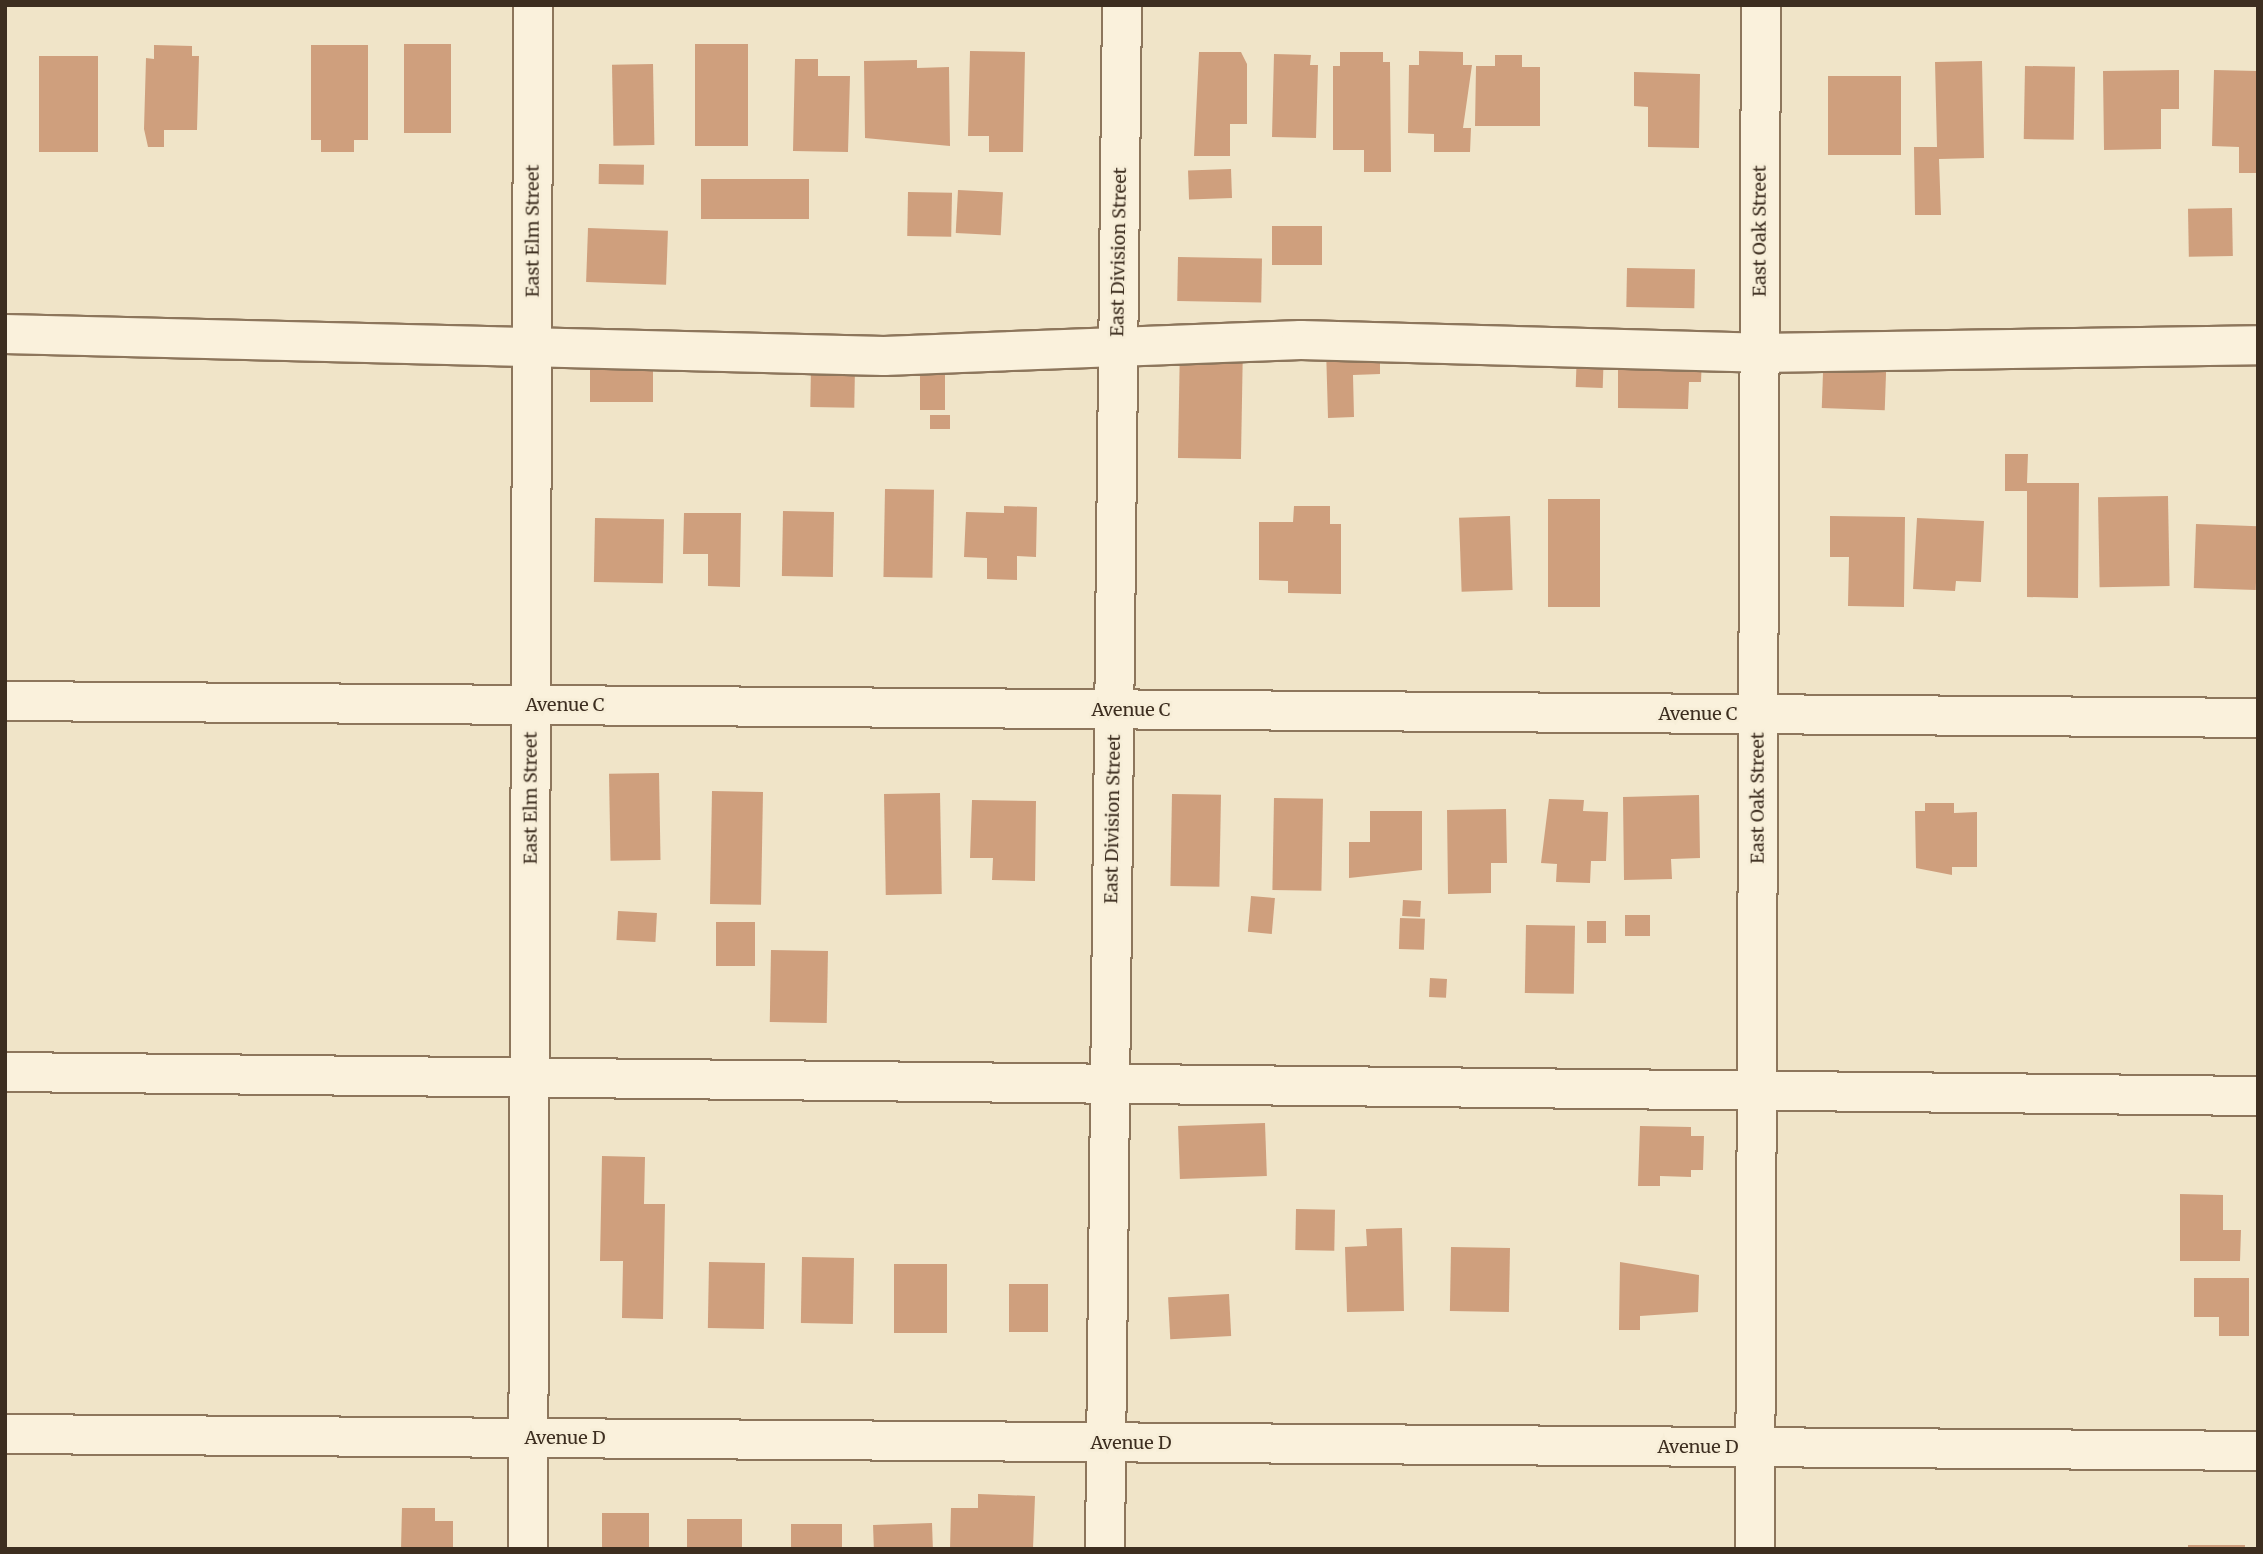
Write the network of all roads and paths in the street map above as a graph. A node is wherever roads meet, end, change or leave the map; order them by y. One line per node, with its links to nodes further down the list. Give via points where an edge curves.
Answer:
1 (533, 5): 5 (street, East Elm Street)
2 (1122, 5): 7 (street, East Division Street)
3 (1761, 5): 8 (street, East Oak Street)
4 (5, 334): 5 (street)
5 (532, 344): 7 (street, via 884,356); 10 (street, East Elm Street)
6 (2258, 345): 8 (street)
7 (1118, 347): 8 (street, via 1301,340); 11 (street, East Division Street)
8 (1760, 353): 12 (street, East Oak Street)
9 (5, 701): 10 (street, Avenue C)
10 (531, 705): 11 (street, Avenue C); 15 (street, East Elm Street)
11 (1114, 710): 12 (street, Avenue C); 16 (street, East Division Street)
12 (1758, 714): 13 (street, Avenue C); 17 (street, East Oak Street)
13 (2258, 718)
14 (5, 1072): 15 (street)
15 (530, 1074): 16 (street); 20 (street, East Elm Street)
16 (1110, 1084): 17 (street); 21 (street, East Division Street)
17 (1757, 1089): 18 (street); 22 (street, East Oak Street)
18 (2258, 1096)
19 (5, 1434): 20 (street, Avenue D)
20 (528, 1438): 21 (street, Avenue D); 24 (street, East Elm Street)
21 (1106, 1443): 22 (street, Avenue D); 25 (street, East Division Street)
22 (1756, 1447): 23 (street, Avenue D); 26 (street, East Oak Street)
23 (2258, 1451)
24 (528, 1549)
25 (1105, 1549)
26 (1755, 1549)

